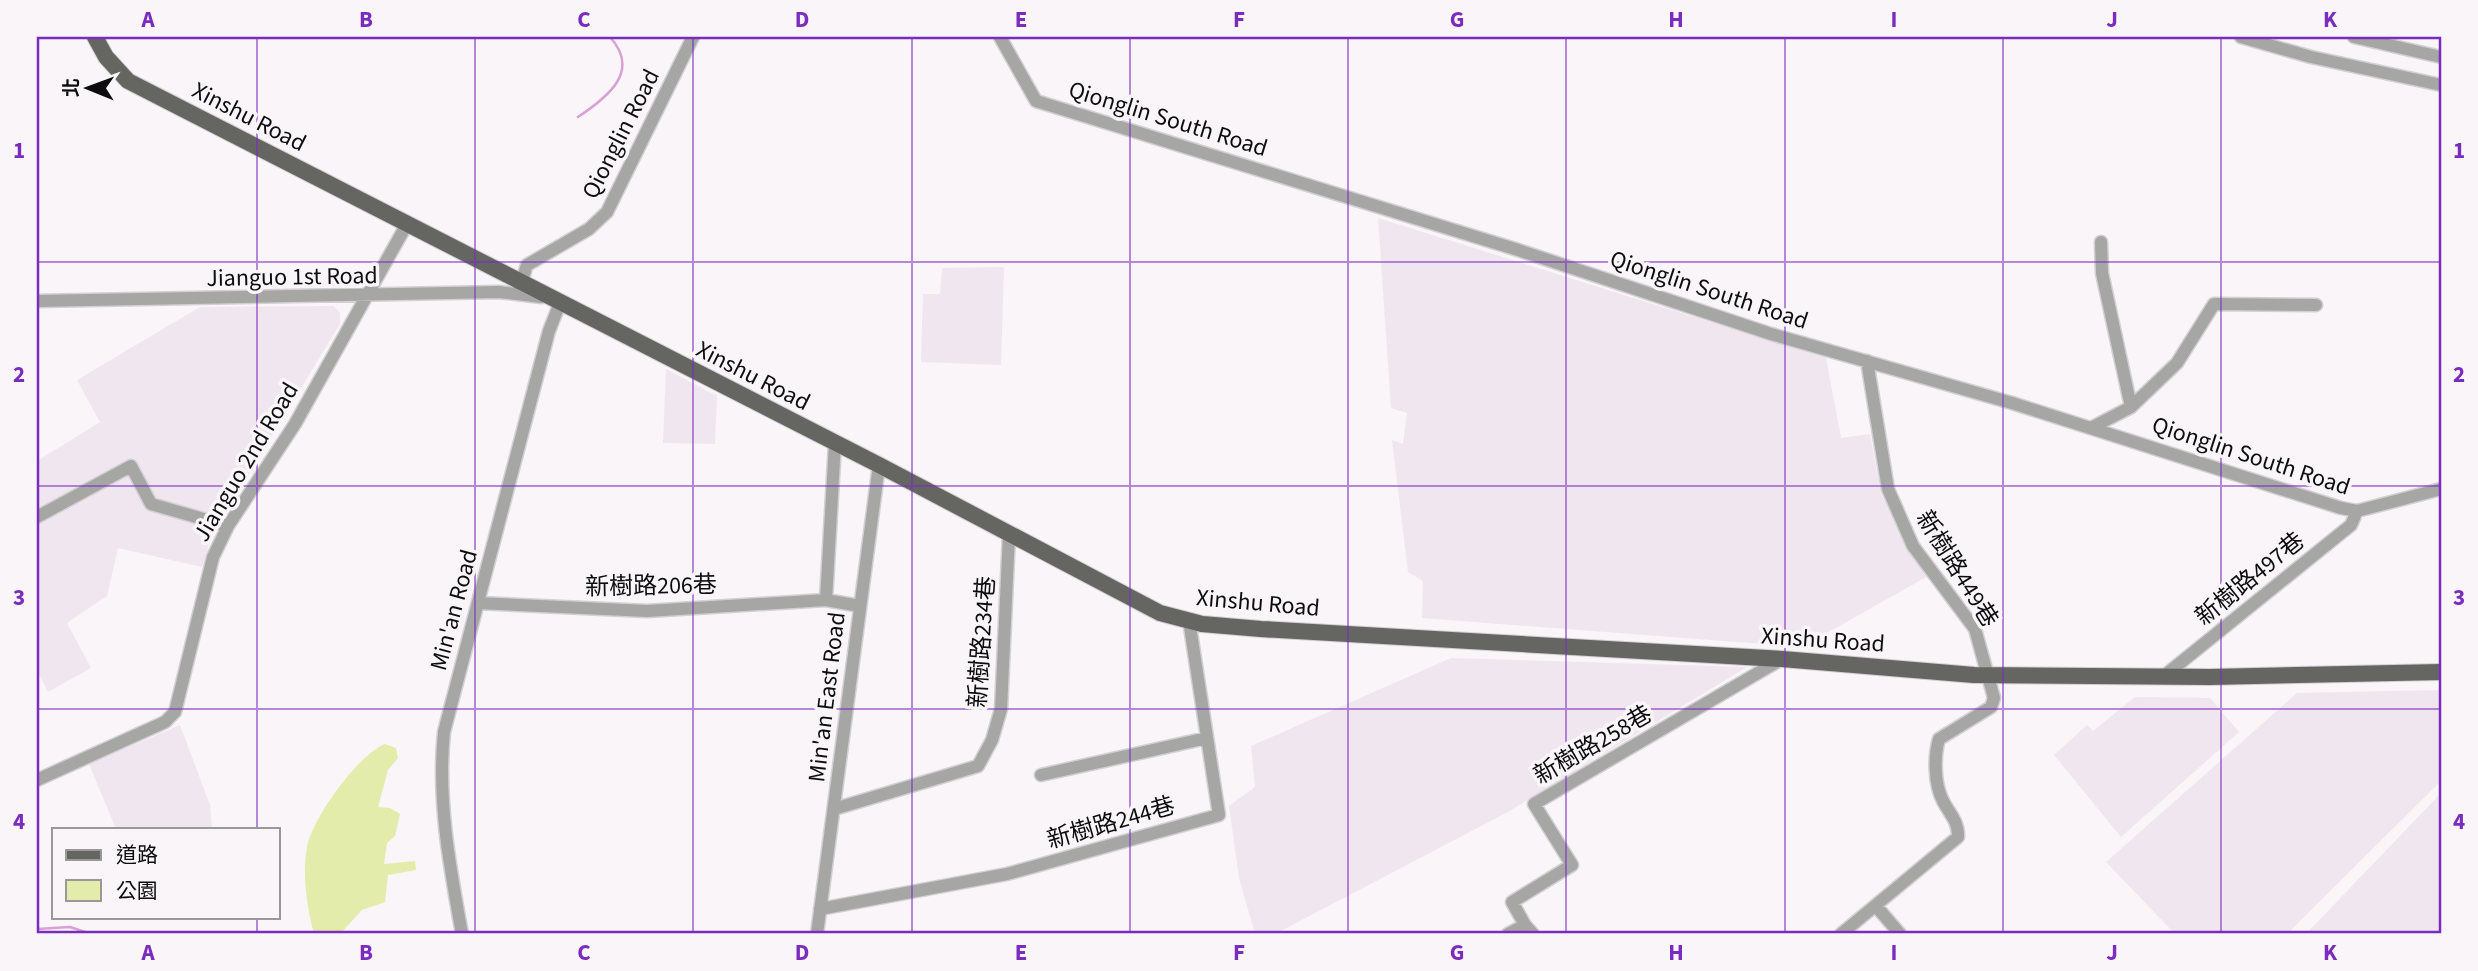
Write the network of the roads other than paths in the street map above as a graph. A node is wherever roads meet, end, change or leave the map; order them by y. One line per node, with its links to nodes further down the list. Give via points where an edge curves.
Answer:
1 (95, 37): 8 (main road, Xinshu Road, via 128,81)
2 (693, 37): 10 (street, Qionglin Road, via 607,212 589,229 527,265)
3 (1000, 37): 15 (street, Qionglin South Road, via 1036,101)
4 (2241, 37): 7 (street)
5 (2354, 37): 6 (street)
6 (2441, 57)
7 (2441, 85)
8 (407, 224): 10 (main road, Xinshu Road); 11 (street, Jianguo 2nd Road)
9 (2101, 242): 16 (street, via 2102,273)
10 (519, 288): 11 (street, Jianguo 1st Road); 12 (main road, Xinshu Road)
11 (368, 297): 13 (street, Jianguo 1st Road); 23 (street, Jianguo 2nd Road, via 268,468)
12 (554, 300): 18 (main road, Xinshu Road); 26 (street, Min'an Road)
13 (37, 301)
14 (2316, 305): 16 (street, via 2214,304 2176,363)
15 (1867, 361): 17 (street, Qionglin South Road); 31 (street, 新樹路449巷, via 1888,489 1913,546 1975,629)
16 (2130, 407): 17 (street)
17 (2091, 428): 21 (street, Qionglin South Road)
18 (835, 443): 19 (main road, Xinshu Road); 25 (street)
19 (879, 465): 24 (main road, Xinshu Road); 27 (street, Min'an East Road)
20 (2441, 489): 21 (street, Qionglin South Road)
21 (2357, 511): 32 (street, 新樹路497巷, via 2351,525)
22 (37, 517): 23 (street, via 131,466 151,504)
23 (228, 526): 35 (street, Jianguo 2nd Road, via 209,569 171,717)
24 (1009, 534): 28 (main road, Xinshu Road, via 1160,613); 36 (street, 新樹路234巷, via 1001,709 978,766)
25 (825, 600): 26 (street, 新樹路206巷, via 647,611); 27 (street, 新樹路206巷)
26 (478, 603): 40 (street, Min'an Road, via 442,751 447,844)
27 (860, 606): 36 (street, Min'an East Road)
28 (1189, 621): 29 (main road, Xinshu Road); 33 (street, 新樹路244巷)
29 (1782, 659): 31 (main road, Xinshu Road); 39 (street, 新樹路258巷, via 1534,804 1572,865 1512,902)
30 (2441, 672): 32 (main road, Xinshu Road)
31 (1989, 675): 32 (main road, Xinshu Road); 37 (street, 新樹路449巷, via 1994,698 1991,707 1939,739 1936,750 1941,797 1958,827 1958,837)
32 (2164, 676)
33 (1207, 738): 34 (street); 38 (street, 新樹路244巷, via 1219,815 1007,874)
34 (1041, 775)
35 (37, 780)
36 (834, 809): 38 (street, Min'an East Road)
37 (1876, 906): 43 (street); 44 (street)
38 (820, 909): 41 (street, Min'an East Road)
39 (1529, 929): 42 (street)
40 (462, 934)
41 (817, 934)
42 (1508, 934)
43 (1841, 934)
44 (1900, 934)

